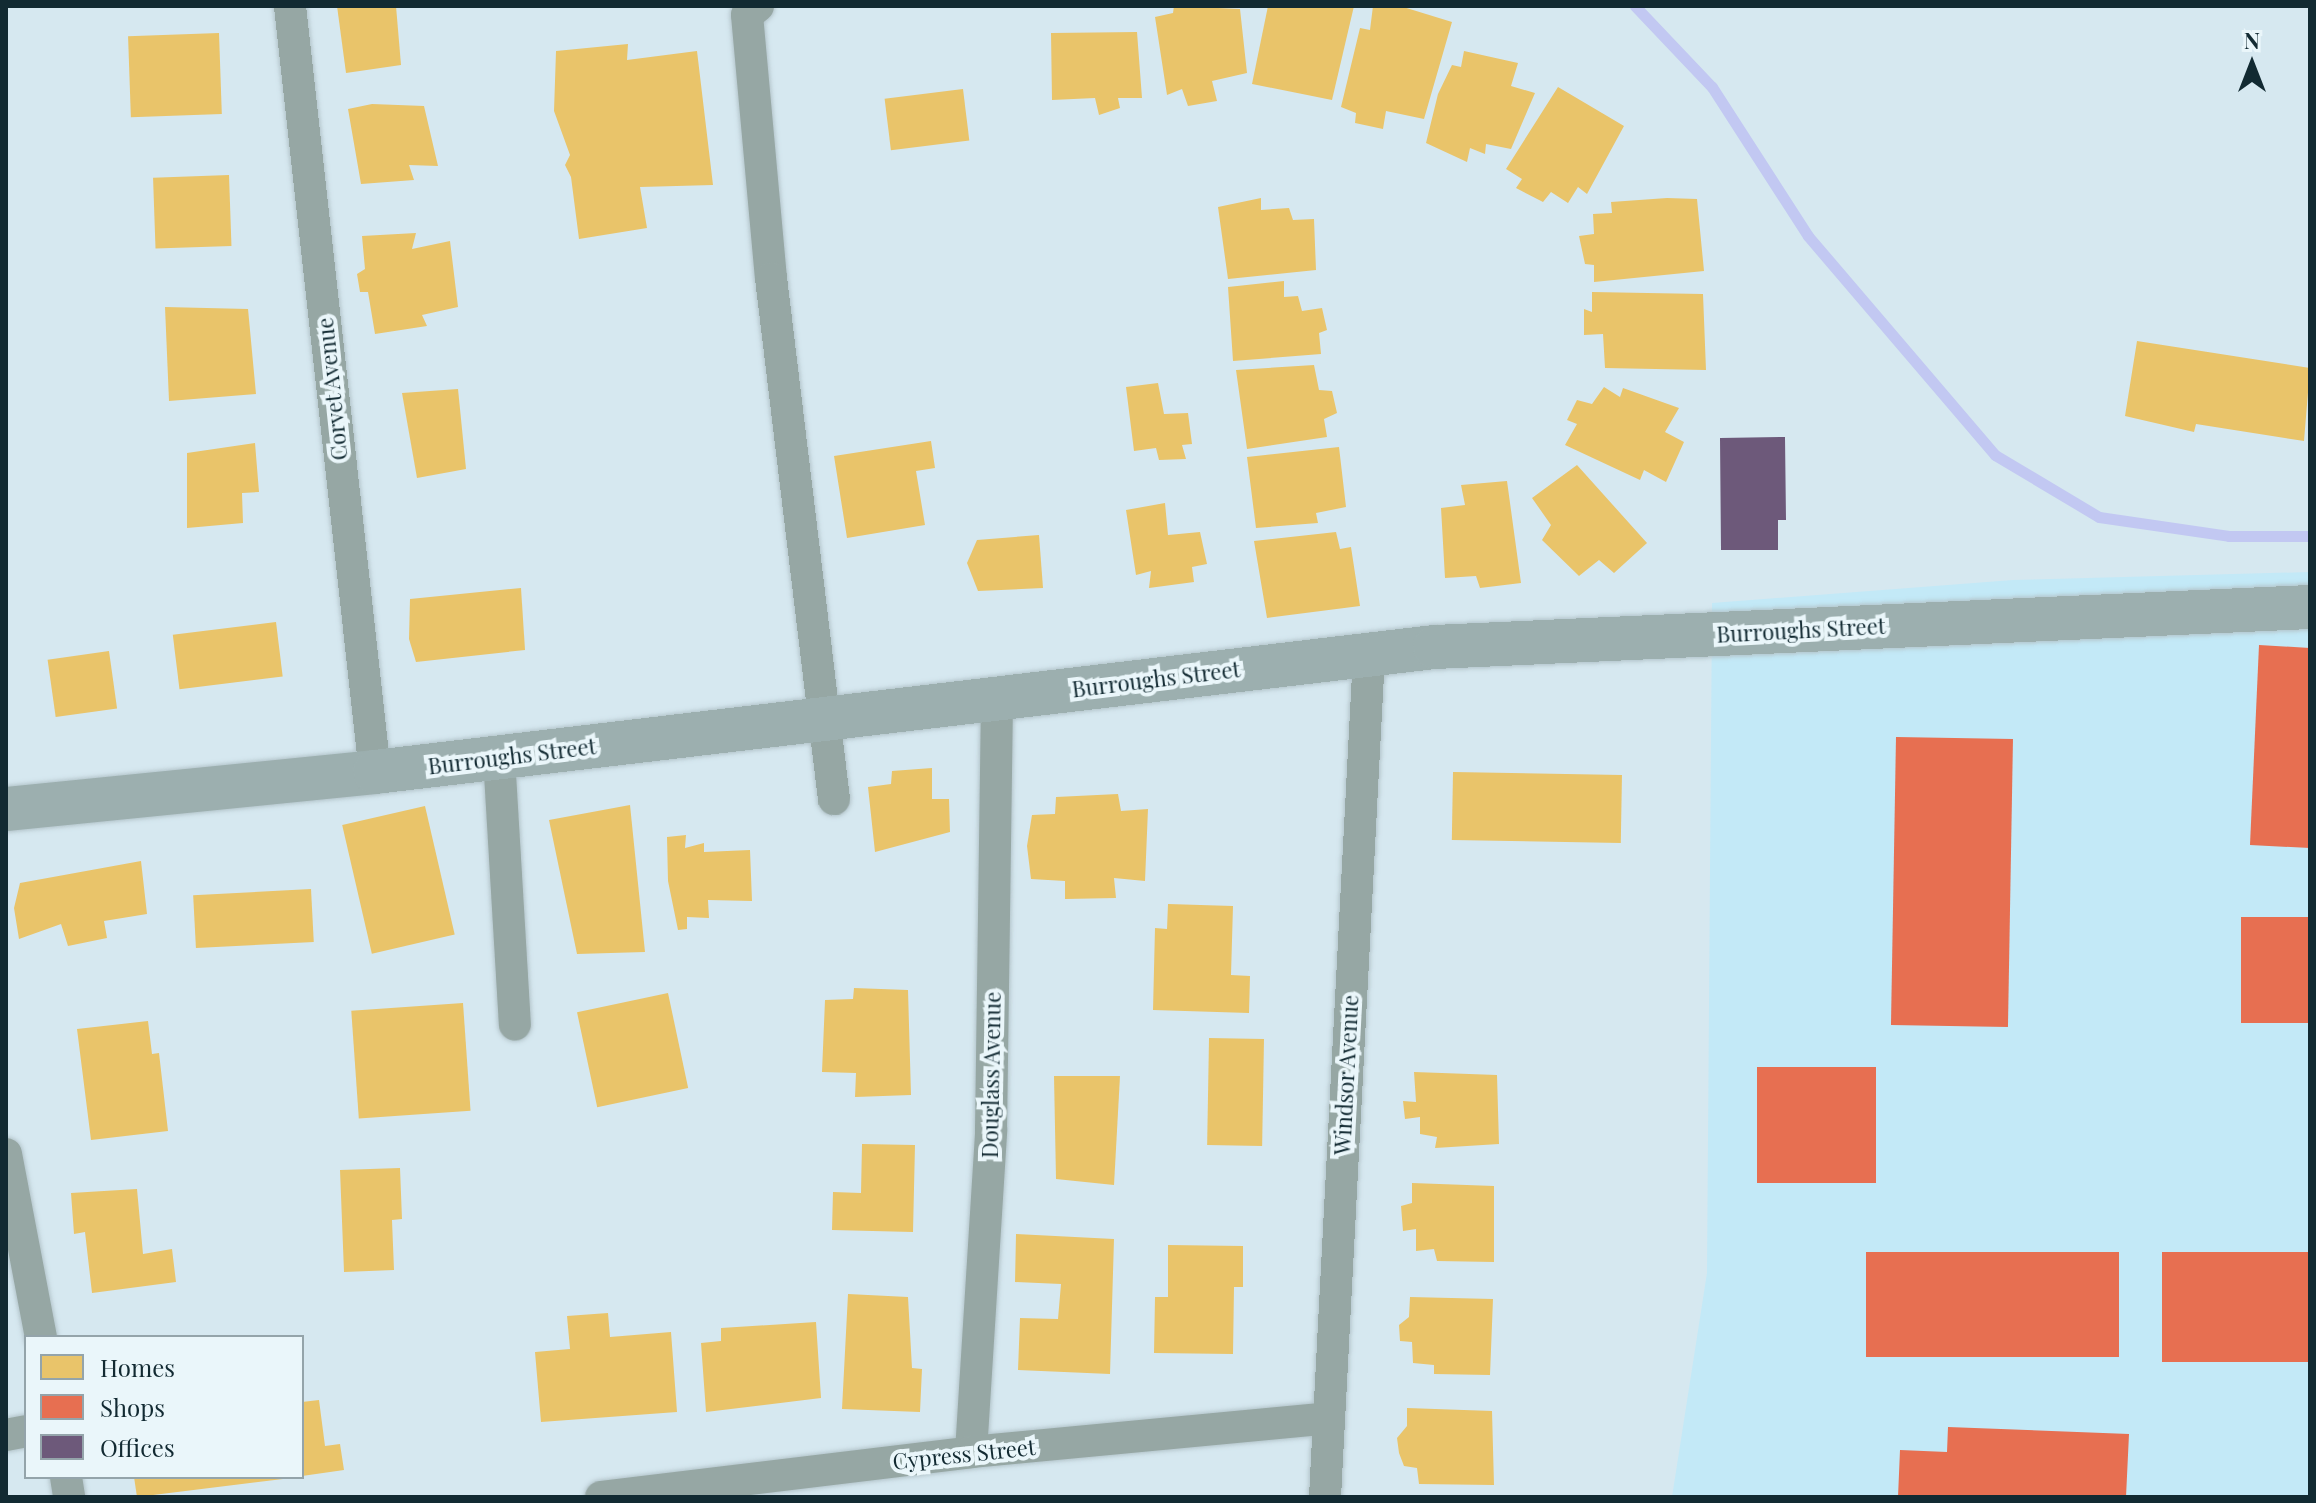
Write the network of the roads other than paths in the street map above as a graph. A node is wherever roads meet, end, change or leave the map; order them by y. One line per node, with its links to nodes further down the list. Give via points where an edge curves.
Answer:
1 (290, 6): 8 (street, Corvet Avenue)
2 (758, 6): 6 (street, via 747,15)
3 (2310, 607): 4 (street, Burroughs Street)
4 (1369, 654): 5 (street, Burroughs Street); 14 (street, Windsor Avenue)
5 (997, 698): 6 (street, Burroughs Street); 15 (street, Douglass Avenue, via 991,1130)
6 (822, 718): 7 (street, Burroughs Street); 9 (street)
7 (499, 757): 8 (street, Burroughs Street); 11 (street)
8 (375, 772): 10 (street, Burroughs Street)
9 (834, 799)
10 (6, 809)
11 (515, 1025)
12 (6, 1154): 13 (street)
13 (41, 1335)
14 (1328, 1418): 15 (street, Cypress Street); 17 (street, Windsor Avenue)
15 (971, 1452): 16 (street, Cypress Street)
16 (601, 1497)
17 (1325, 1497)

